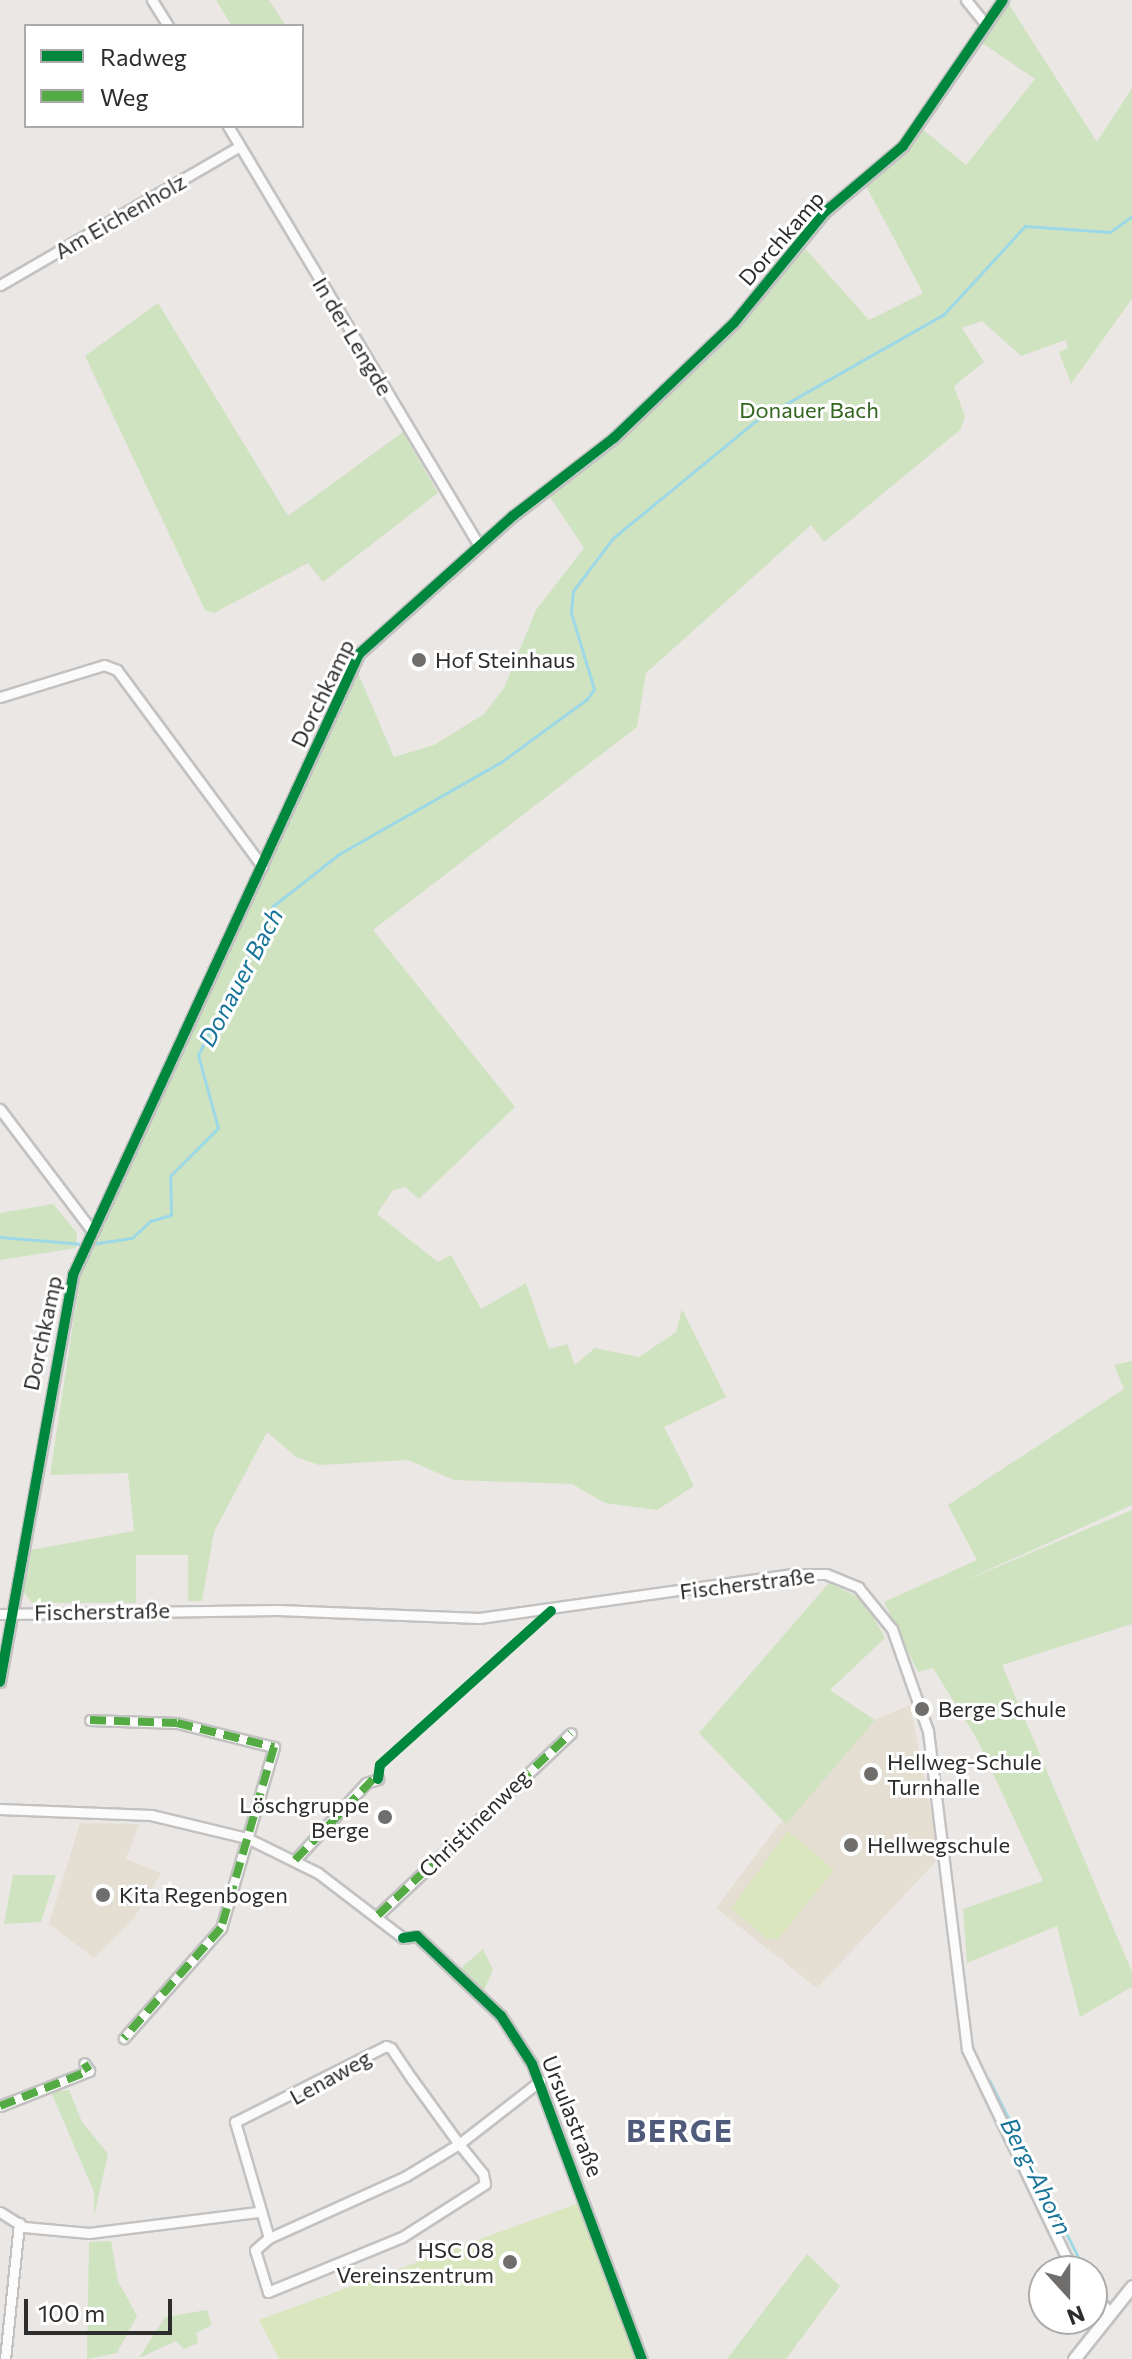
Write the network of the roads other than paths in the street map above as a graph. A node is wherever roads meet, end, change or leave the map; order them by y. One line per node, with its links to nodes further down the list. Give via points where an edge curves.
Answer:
1 (152, 0): 5 (street)
2 (966, 0): 4 (street)
3 (1003, 0): 4 (street, Dorchkamp)
4 (984, 22): 9 (street, Dorchkamp, via 903,146 825,212 734,323 614,438)
5 (167, 24)
6 (229, 128): 7 (street, In der Lengde)
7 (240, 146): 8 (street, Am Eichenholz); 9 (street, In der Lengde)
8 (0, 285)
9 (479, 545): 11 (street, Dorchkamp, via 366,643)
10 (0, 697): 11 (street, via 104,665 117,670)
11 (262, 866): 13 (street, Dorchkamp)
12 (0, 1109): 13 (street)
13 (89, 1240): 14 (street, Dorchkamp, via 65,1305)
14 (14, 1613): 15 (street, Fischerstraße); 16 (street, Dorchkamp); 33 (street, Fischerstraße, via 264,1609 479,1618 793,1574 826,1574 858,1587 892,1629 928,1731 967,2049)
15 (0, 1614)
16 (0, 1682)
17 (90, 1720): 21 (street, via 177,1723 274,1747)
18 (571, 1733): 23 (street, Christinenweg)
19 (378, 1779): 22 (street, via 366,1783)
20 (0, 1809): 21 (street, Ursulastraße, via 139,1814)
21 (247, 1838): 22 (street, Ursulastraße); 24 (street, via 221,1928)
22 (295, 1860): 23 (street, Ursulastraße)
23 (378, 1915): 26 (street, Ursulastraße, via 403,1938 417,1936 501,2016)
24 (124, 2038)
25 (84, 2063): 27 (street, via 89,2071)
26 (540, 2081): 28 (street); 37 (street, Ursulastraße)
27 (0, 2106)
28 (459, 2144): 30 (street, Lenaweg, via 386,2046 235,2122 261,2200); 32 (street, via 356,2204); 32 (street, Lenaweg, via 483,2174 481,2190 414,2231 268,2292 255,2250)
29 (0, 2212): 31 (street)
30 (258, 2212): 31 (street, via 117,2233); 32 (street, Lenaweg)
31 (19, 2223): 36 (street)
32 (269, 2238)
33 (1065, 2255)
34 (1132, 2286): 35 (street)
35 (1110, 2312): 38 (street)
36 (5, 2359)
37 (642, 2359)
38 (1074, 2359)

